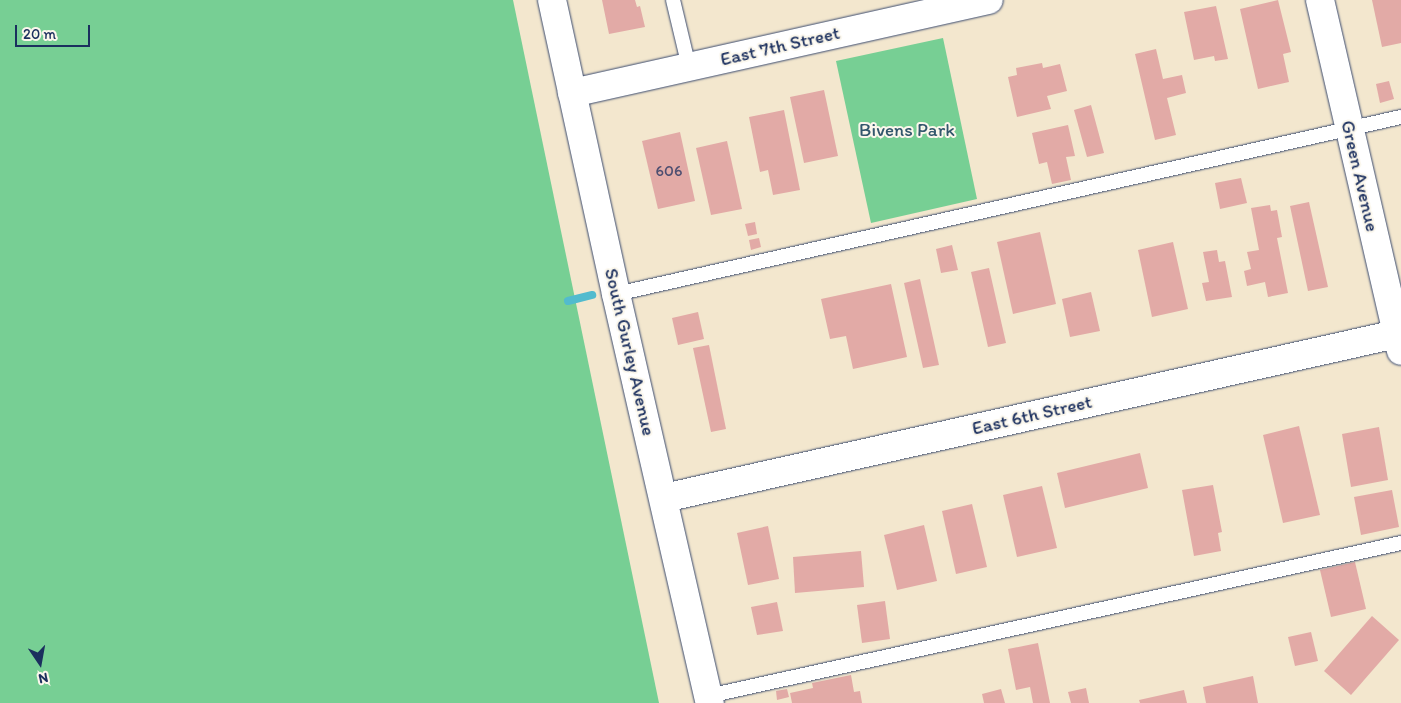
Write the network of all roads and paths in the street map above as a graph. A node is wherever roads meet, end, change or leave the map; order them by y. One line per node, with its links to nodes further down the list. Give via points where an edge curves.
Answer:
1 (552, 0): 6 (street, South Gurley Avenue)
2 (673, 0): 5 (lane)
3 (989, 0): 5 (street, East 7th Street)
4 (1320, 0): 8 (street, Green Avenue)
5 (689, 67): 6 (street, East 7th Street)
6 (572, 93): 9 (street, South Gurley Avenue)
7 (1401, 117): 8 (lane)
8 (1349, 128): 9 (lane); 10 (street, Green Avenue)
9 (616, 294): 11 (street, South Gurley Avenue)
10 (1400, 339): 11 (street, East 6th Street)
11 (664, 498): 13 (street, South Gurley Avenue)
12 (1401, 543): 13 (lane)
13 (709, 699)

